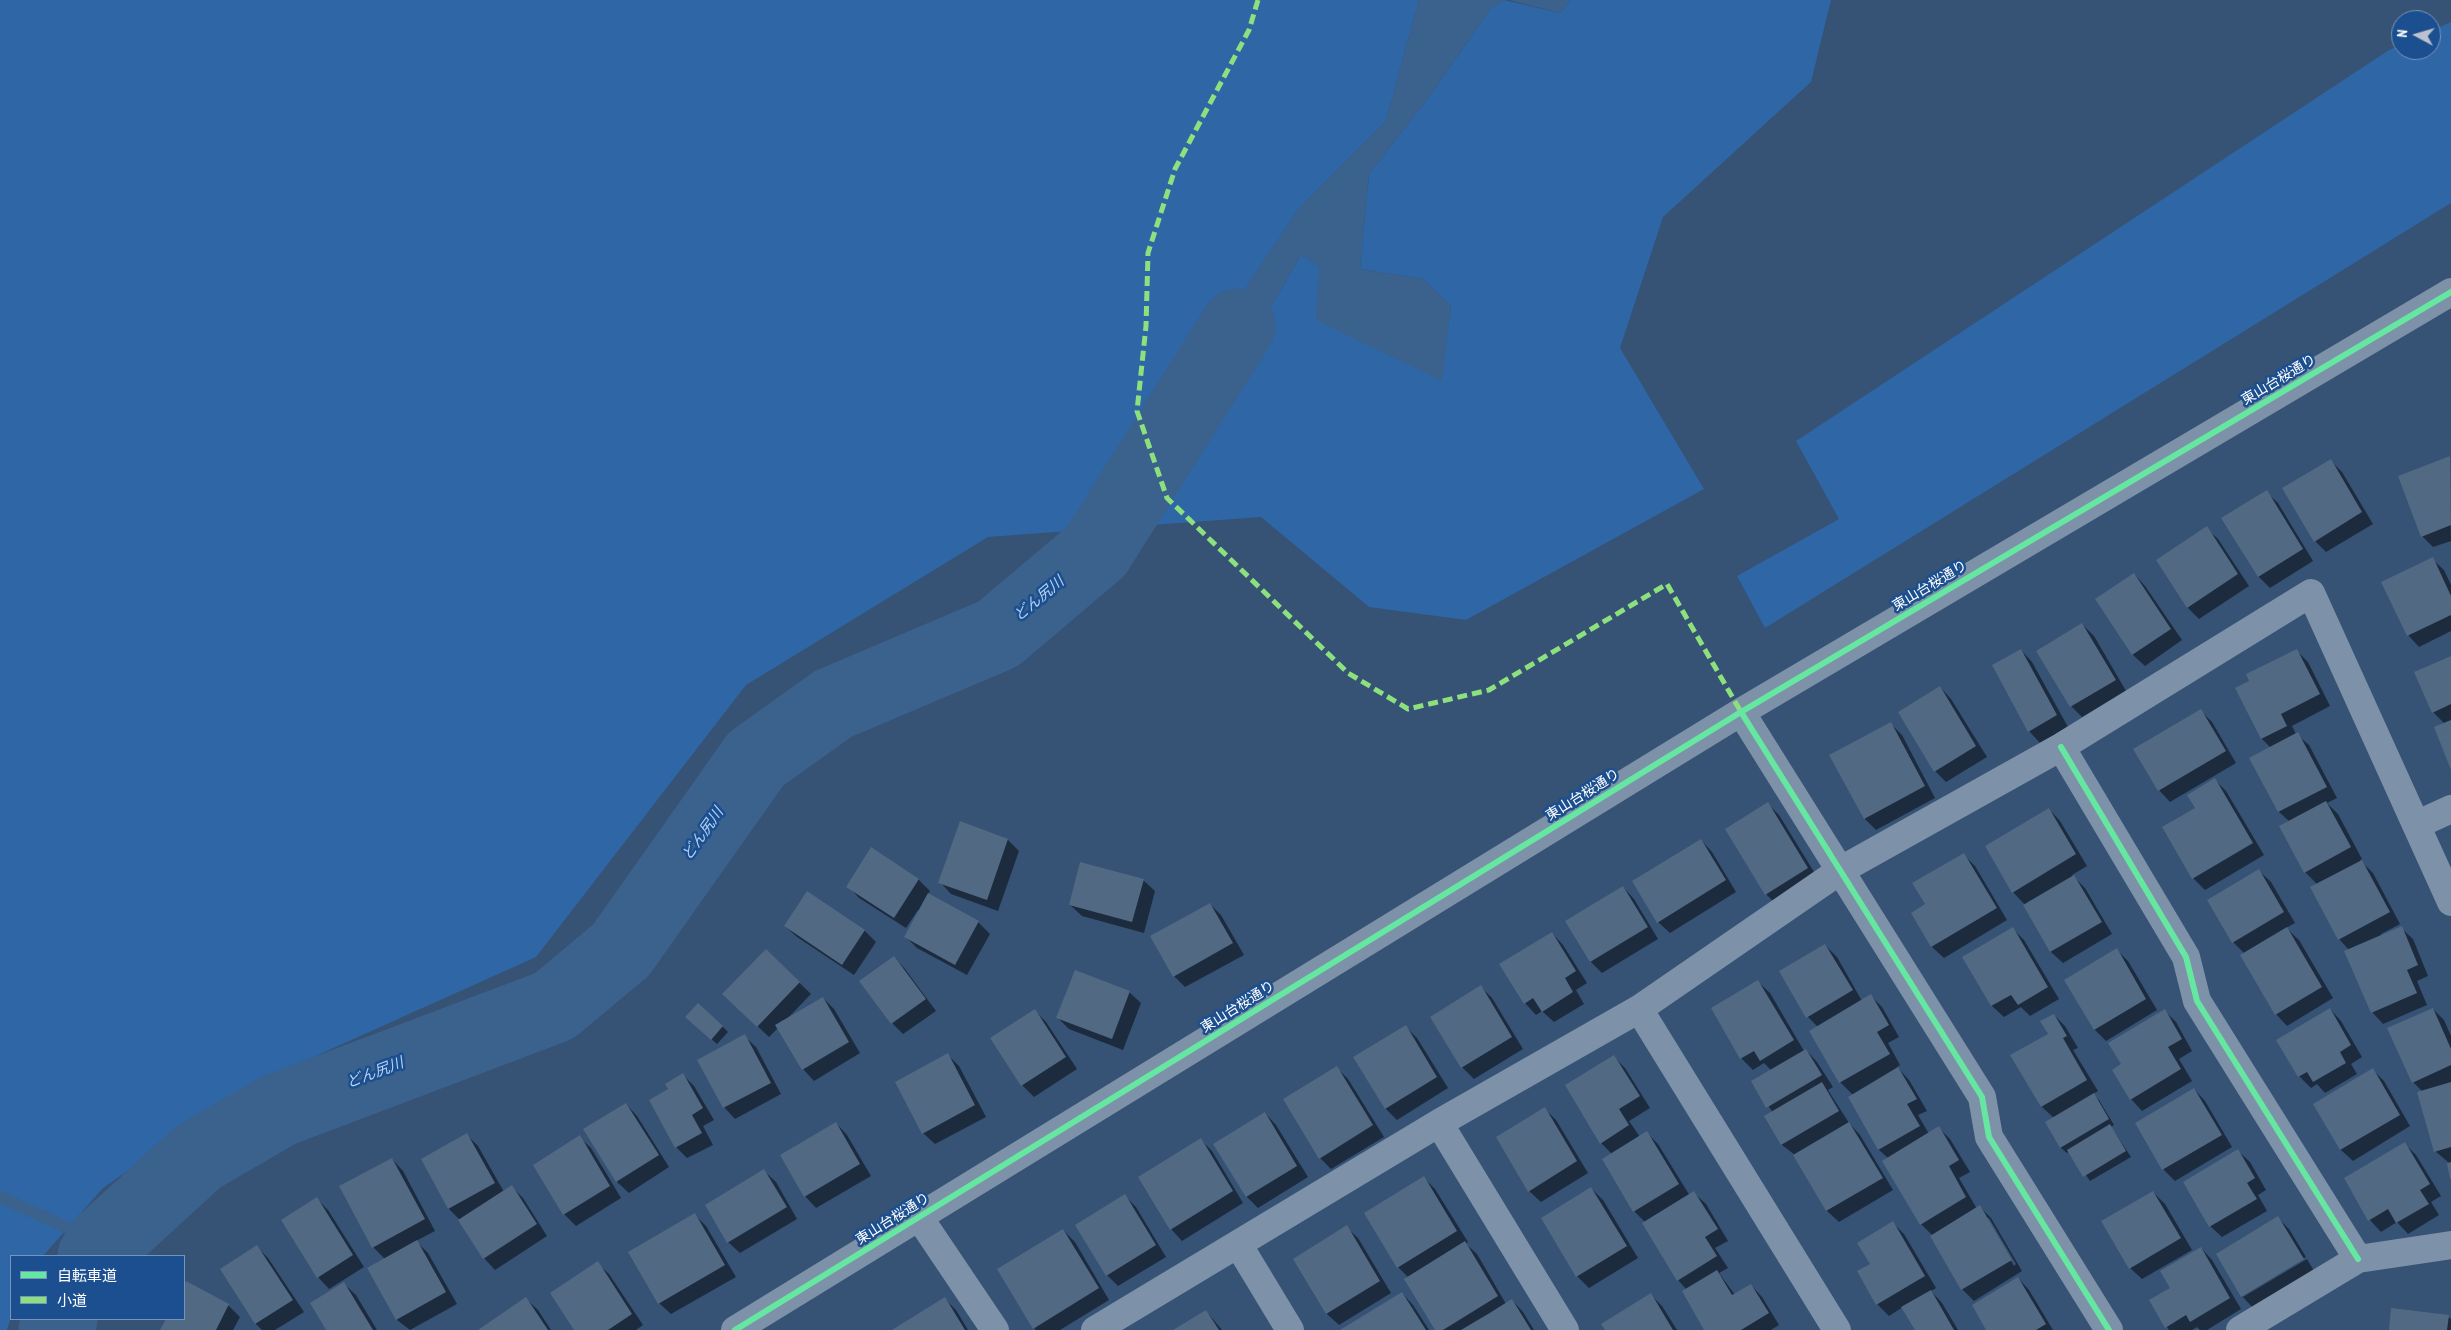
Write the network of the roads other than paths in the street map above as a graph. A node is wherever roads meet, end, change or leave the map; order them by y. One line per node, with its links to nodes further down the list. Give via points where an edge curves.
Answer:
1 (2451, 292): 2 (street, 東山台桜通り)
2 (1741, 712): 6 (street); 10 (street, 東山台桜通り)
3 (2061, 747): 5 (street, via 2311,594); 6 (street); 13 (street, via 2186,957 2197,1001)
4 (2451, 809): 5 (street)
5 (2416, 824): 7 (street)
6 (1841, 870): 8 (street); 20 (street, via 1982,1097 1989,1137)
7 (2451, 902)
8 (1638, 1009): 9 (street); 19 (street)
9 (1439, 1123): 11 (street); 18 (street)
10 (919, 1217): 14 (street, 東山台桜通り); 15 (street)
11 (1238, 1244): 16 (street); 17 (street)
12 (2451, 1245): 13 (street)
13 (2358, 1259): 21 (street)
14 (735, 1330)
15 (995, 1330)
16 (1095, 1330)
17 (1290, 1330)
18 (1565, 1330)
19 (1837, 1330)
20 (2109, 1330)
21 (2240, 1330)

